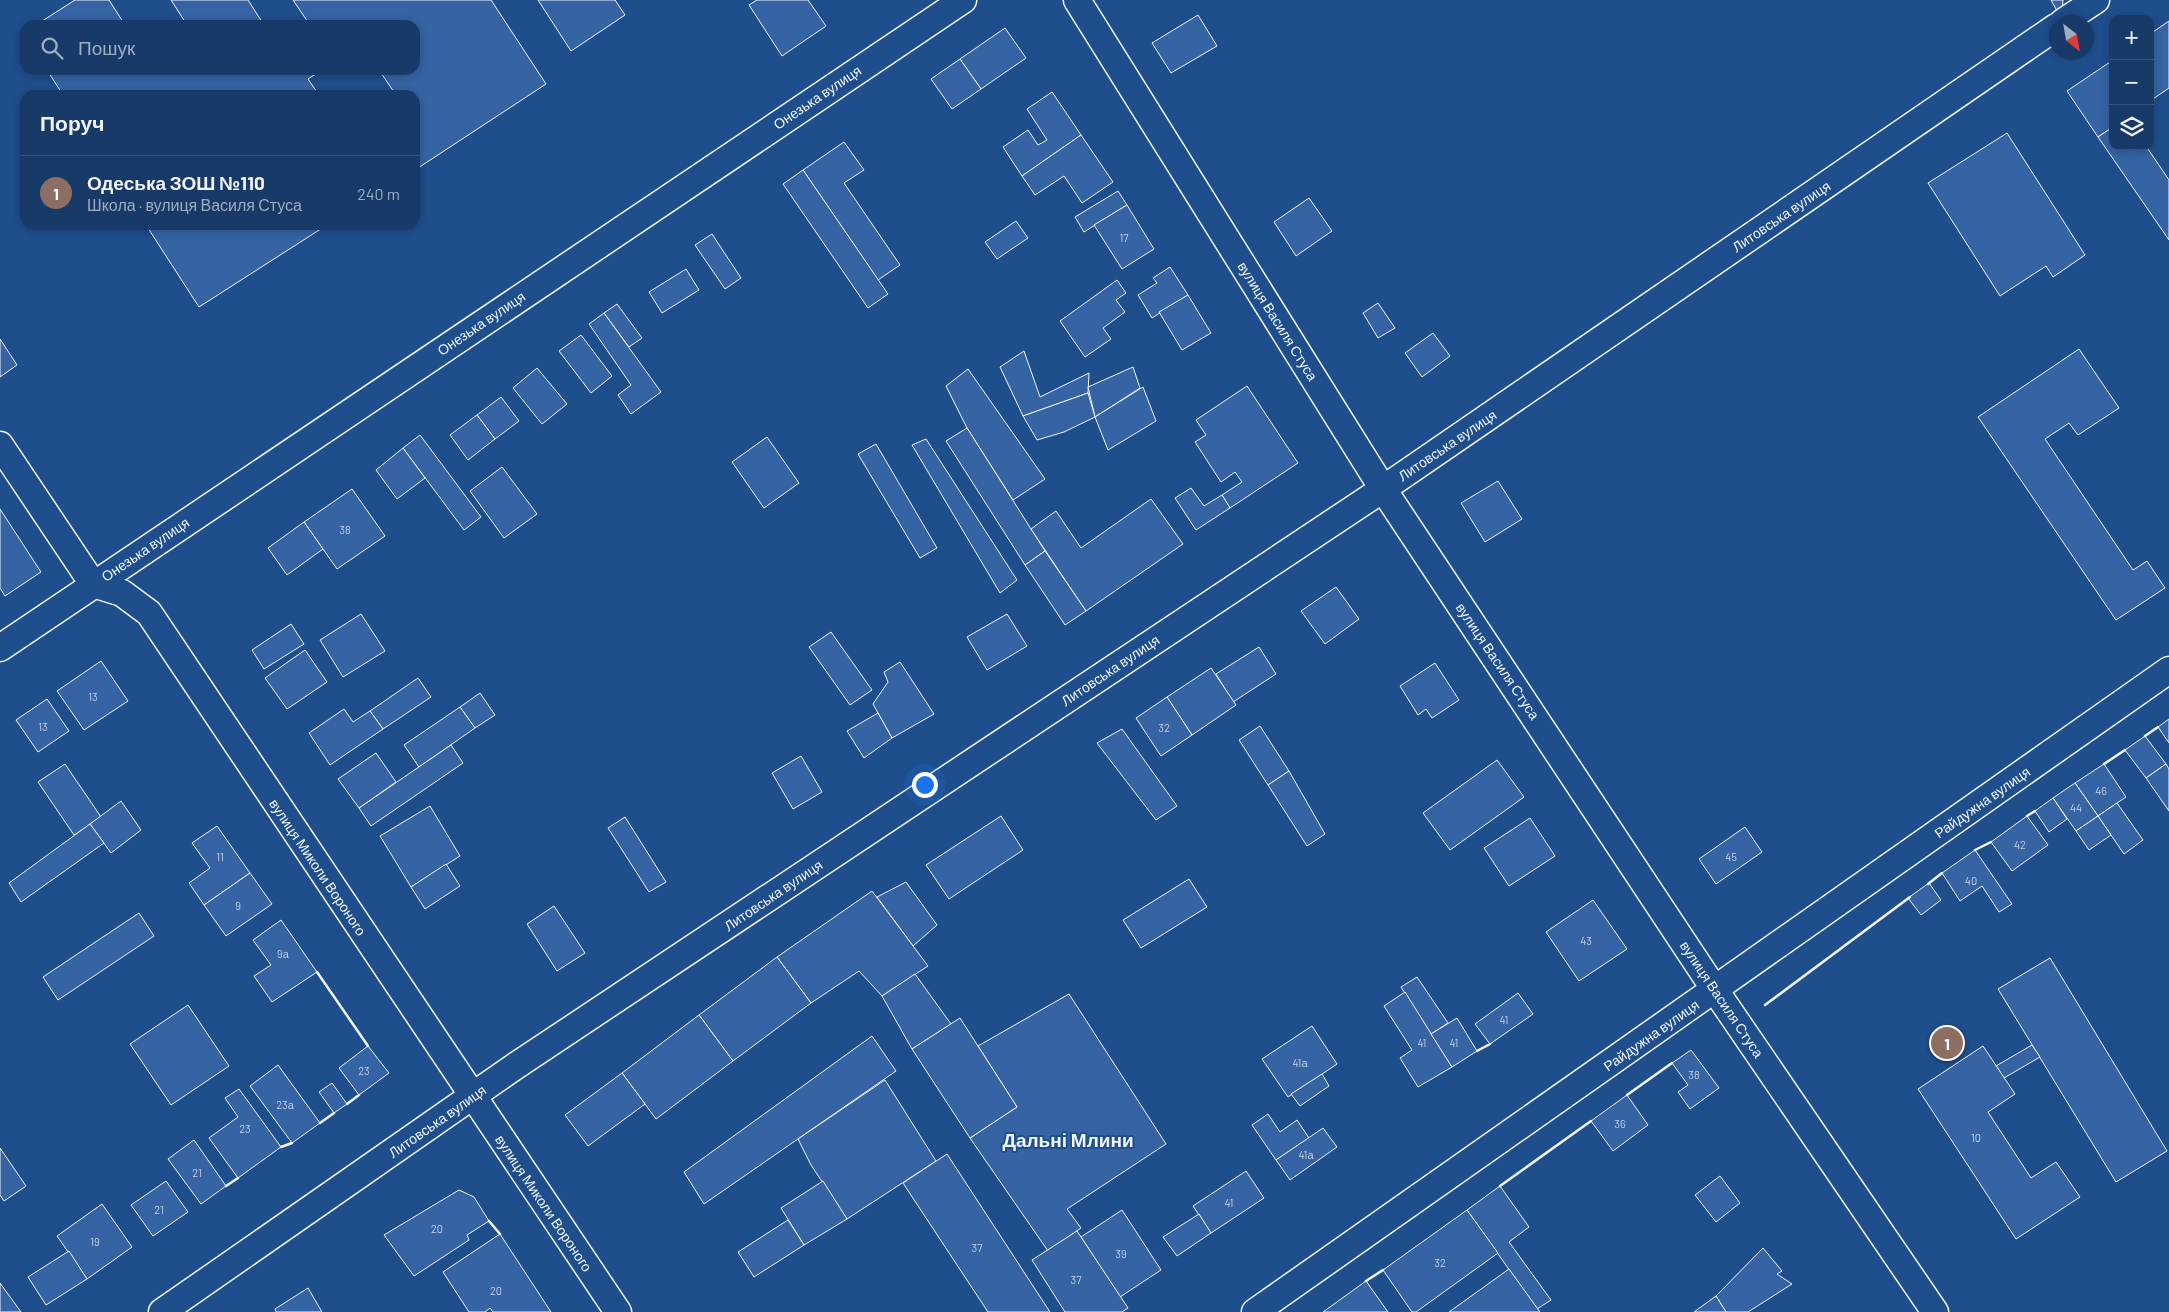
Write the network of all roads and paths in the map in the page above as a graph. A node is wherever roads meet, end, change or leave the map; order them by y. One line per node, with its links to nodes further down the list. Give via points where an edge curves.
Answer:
1 (963, 0): 8 (street, Онезька вулиця)
2 (1077, 0): 7 (street, вулиця Василя Стуса)
3 (2096, 0): 4 (street)
4 (2074, 15)
5 (2049, 32): 7 (street, Литовська вулиця)
6 (0, 445): 8 (street)
7 (1383, 489): 11 (street, вулиця Василя Стуса); 12 (street, Литовська вулиця)
8 (93, 584): 9 (street, Онезька вулиця); 12 (street, вулиця Миколи Вороного, via 122,593 148,613)
9 (0, 648)
10 (2169, 670): 11 (street, Райдужна вулиця)
11 (1715, 990): 15 (street, Райдужна вулиця); 16 (street, вулиця Василя Стуса)
12 (472, 1097): 13 (street, Литовська вулиця); 14 (street, вулиця Миколи Вороного)
13 (162, 1312)
14 (618, 1312)
15 (1254, 1312)
16 (1935, 1312)

